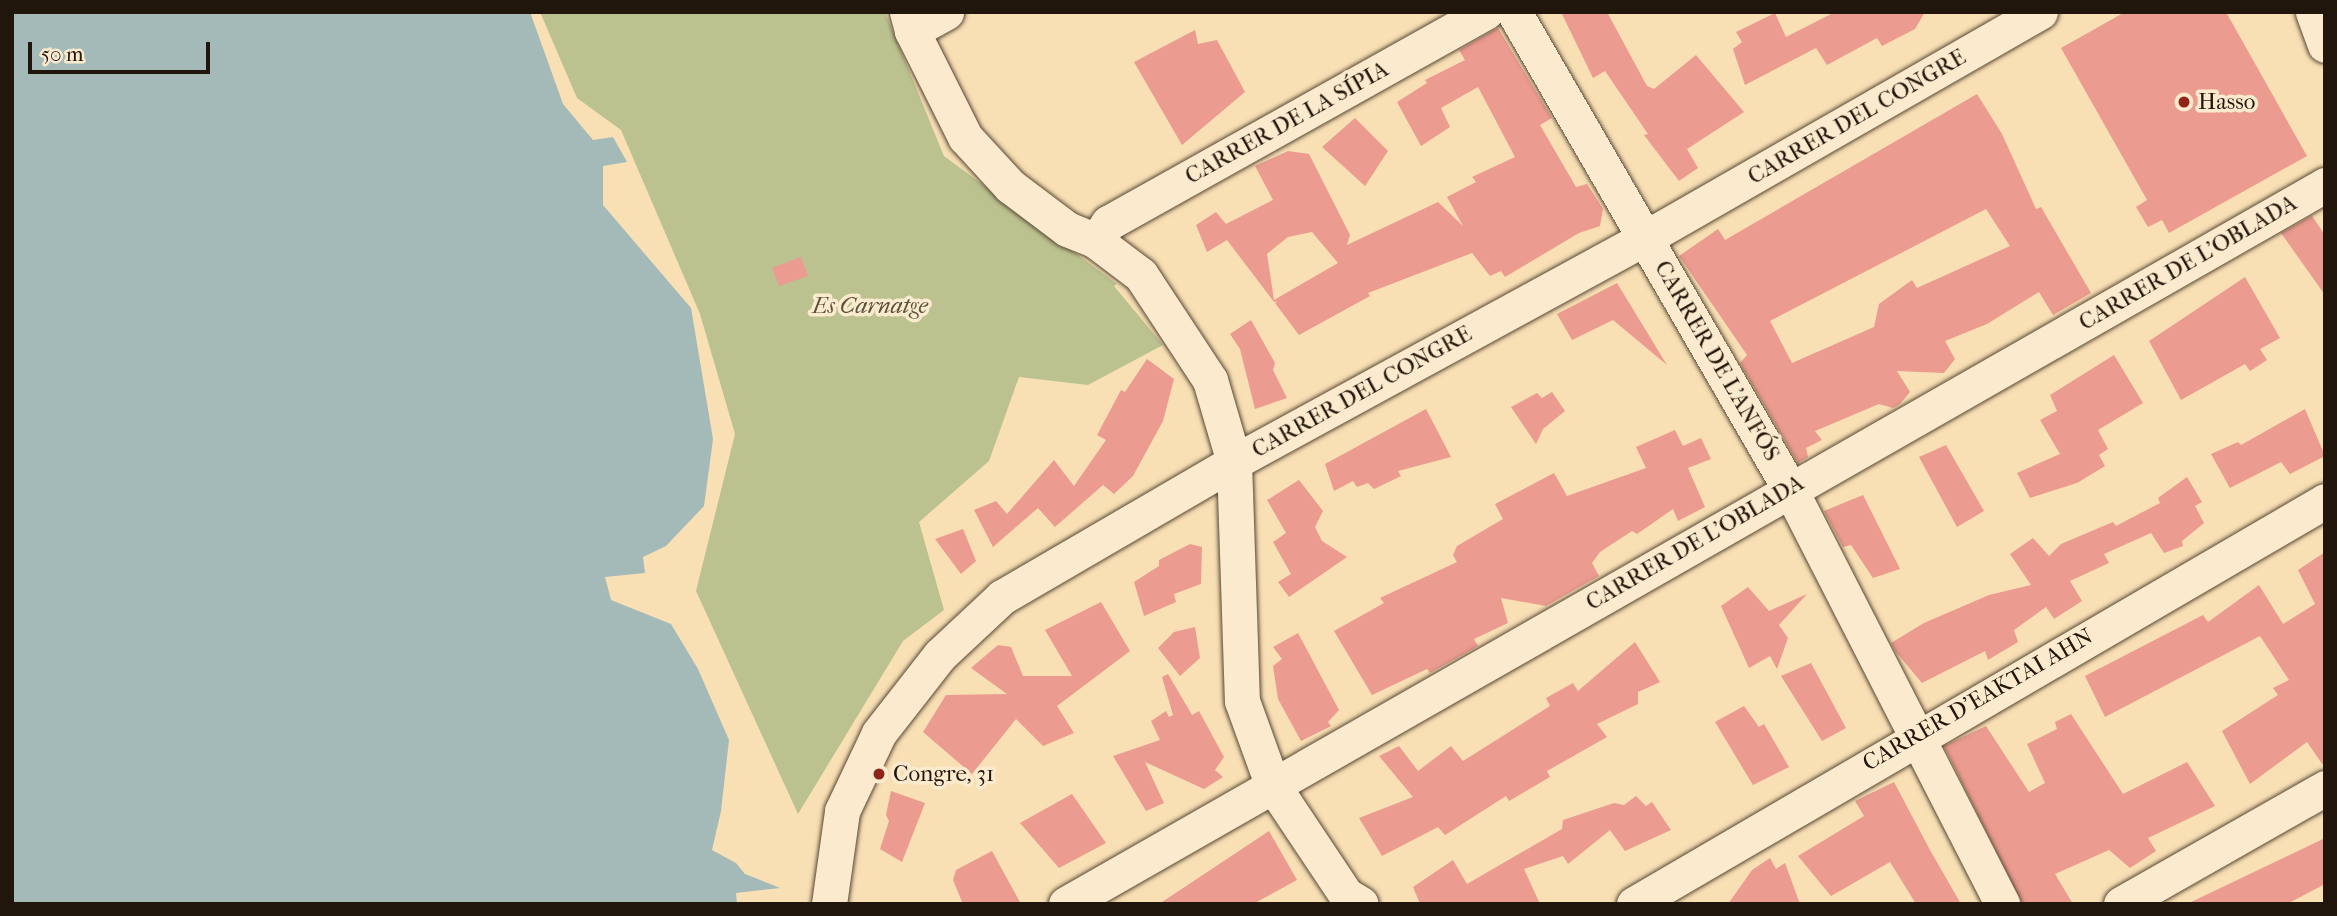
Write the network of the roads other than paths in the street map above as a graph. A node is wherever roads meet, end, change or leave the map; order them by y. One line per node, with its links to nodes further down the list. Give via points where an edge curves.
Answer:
1 (946, 12): 6 (street)
2 (1486, 12): 10 (street, CARRER DE LA SÍPIA, via 1108,223)
3 (1514, 12): 9 (street, CARRER DE L'ANFÓS)
4 (2040, 12): 9 (street, CARRER DEL CONGRE)
5 (2313, 12): 7 (street)
6 (909, 22): 10 (street, via 965,137 1010,186 1067,229)
7 (2325, 45)
8 (2325, 185): 12 (street, CARRER DE L'OBLADA)
9 (1647, 237): 11 (street, CARRER DEL CONGRE); 12 (street, CARRER DE L'ANFÓS)
10 (1096, 241): 11 (street, via 1141,275 1180,328 1210,380)
11 (1234, 462): 15 (street, via 1242,701); 17 (street, CARRER DEL CONGRE, via 1002,597 940,655 886,723 842,811)
12 (1790, 489): 14 (street, CARRER DE L'ANFÓS); 15 (street, CARRER DE L'OBLADA)
13 (2325, 501): 14 (street, CARRER D'EAKTAI AHN)
14 (1916, 736): 20 (street, CARRER D'EAKTAI AHN); 21 (street, CARRER DE L'ANFÓS)
15 (1272, 784): 18 (street, CARRER DE L'OBLADA); 19 (street, via 1346,895)
16 (2325, 788): 22 (street)
17 (829, 904)
18 (1066, 904)
19 (1361, 904)
20 (1634, 904)
21 (2002, 904)
22 (2121, 904)

